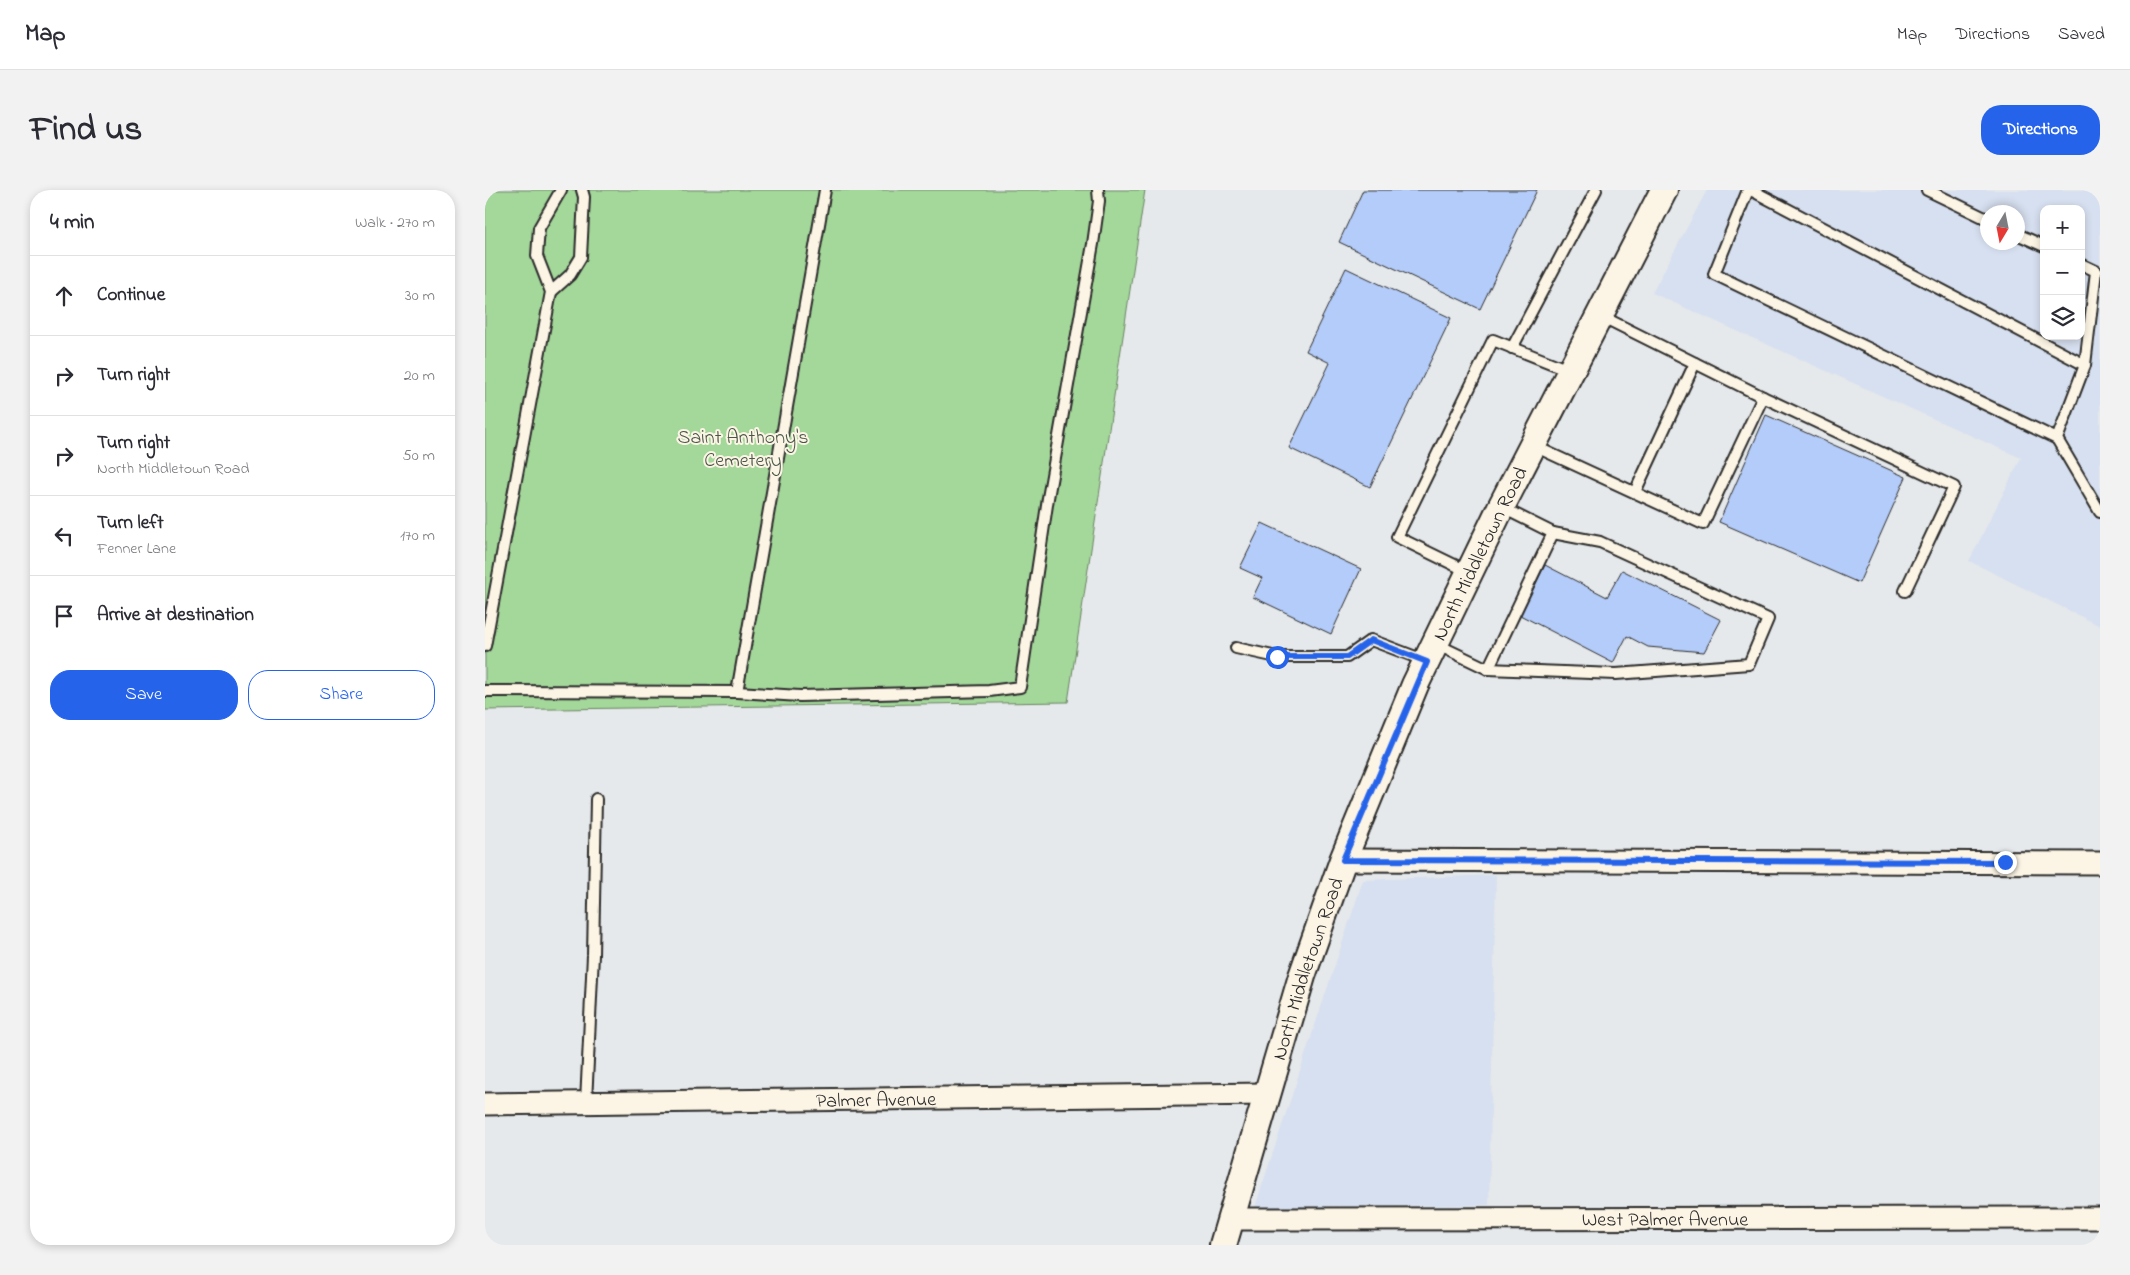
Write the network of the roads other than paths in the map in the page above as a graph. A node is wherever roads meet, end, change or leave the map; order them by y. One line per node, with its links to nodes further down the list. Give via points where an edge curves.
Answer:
1 (561, 190): 13 (lane, via 539,228 537,256)
2 (582, 190): 13 (lane, via 581,257 570,275)
3 (825, 190): 33 (lane)
4 (1098, 190): 33 (lane, via 1093,244 1048,498 1020,687 989,692 800,696)
5 (1595, 190): 15 (lane)
6 (1664, 190): 14 (street, North Middletown Road)
7 (1749, 190): 17 (lane); 20 (lane, via 1714,274)
8 (1927, 190): 9 (lane)
9 (1980, 216)
10 (2025, 238): 11 (lane)
11 (2040, 244)
12 (2085, 266): 17 (lane, via 2096,271)
13 (551, 292): 28 (lane)
14 (1600, 315): 16 (lane); 18 (street, North Middletown Road)
15 (1512, 348): 18 (lane); 26 (lane, via 1493,340 1397,537)
16 (1695, 363): 19 (lane); 22 (lane)
17 (2085, 365): 20 (lane)
18 (1571, 371): 21 (street, North Middletown Road)
19 (1763, 397): 22 (lane, via 1703,524); 27 (lane, via 1954,487)
20 (2057, 439): 24 (lane)
21 (1533, 446): 22 (lane); 23 (street, North Middletown Road)
22 (1635, 492)
23 (1501, 507): 25 (lane); 26 (street, North Middletown Road)
24 (2100, 512)
25 (1553, 533): 31 (lane); 31 (lane, via 1600,542 1768,619 1749,664 1616,674)
26 (1470, 572): 30 (street, North Middletown Road)
27 (1905, 591)
28 (485, 646)
29 (1236, 648): 30 (lane, via 1277,657 1347,657 1371,640)
30 (1431, 653): 31 (lane); 35 (street, North Middletown Road)
31 (1489, 669)
32 (485, 691): 33 (lane)
33 (737, 692)
34 (596, 799): 38 (lane)
35 (1343, 860): 36 (street); 37 (street, North Middletown Road, via 1302,976)
36 (2100, 863)
37 (1267, 1094): 38 (street, Palmer Avenue); 41 (street, North Middletown Road)
38 (586, 1103): 39 (street, Palmer Avenue)
39 (485, 1104)
40 (2100, 1218): 41 (street, West Palmer Avenue)
41 (1230, 1219): 42 (street, North Middletown Road)
42 (1223, 1245)

